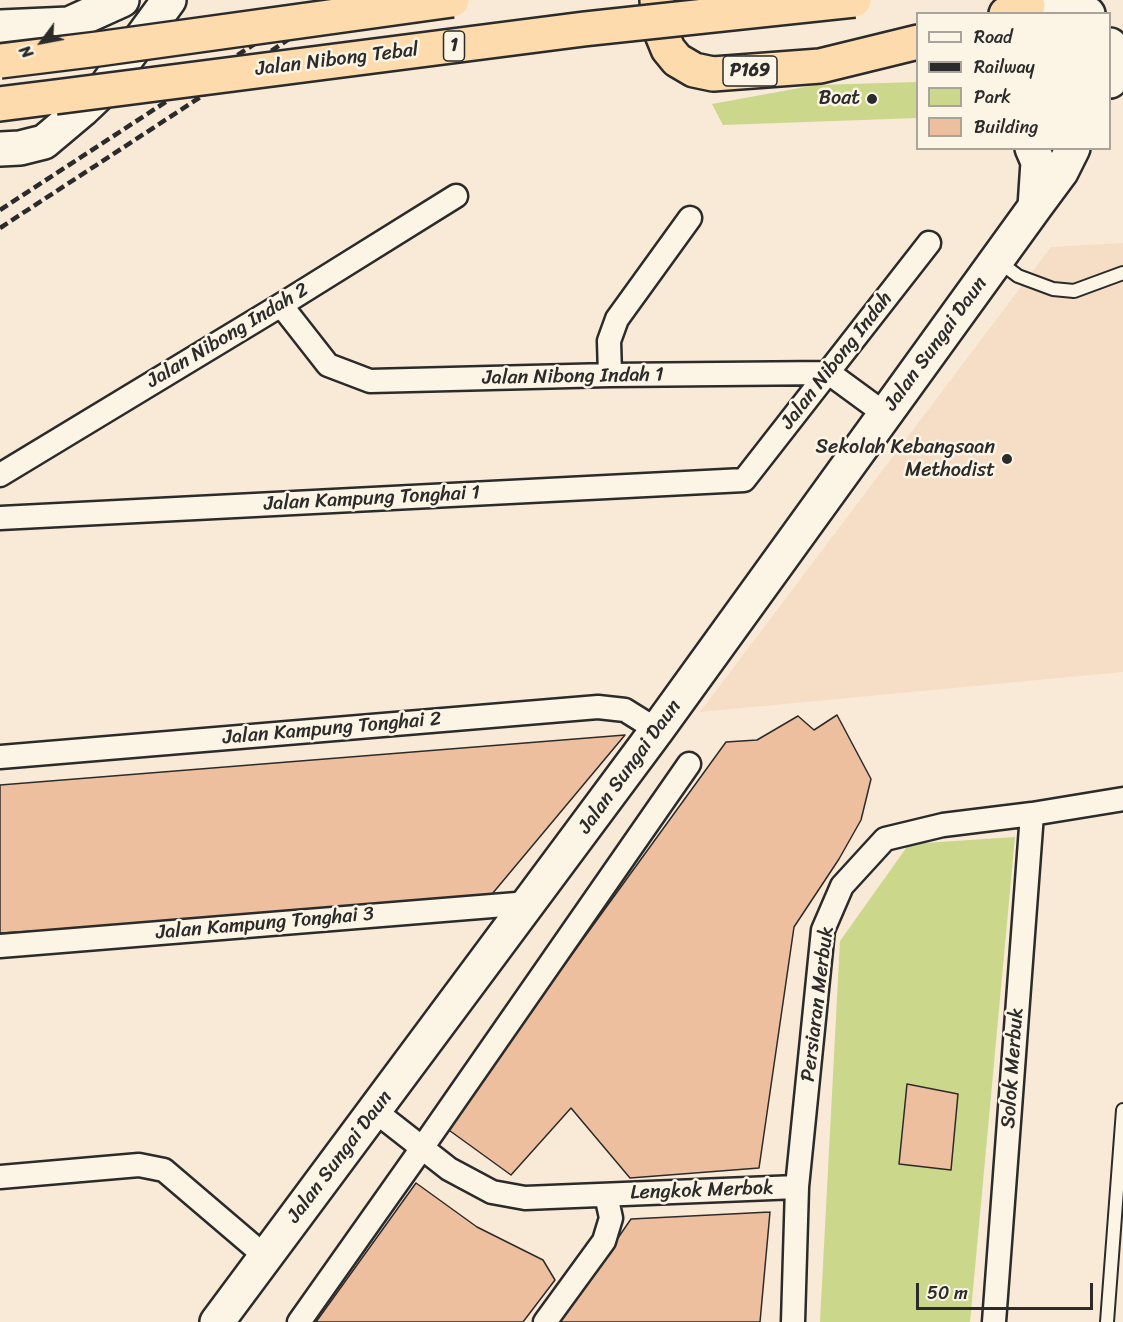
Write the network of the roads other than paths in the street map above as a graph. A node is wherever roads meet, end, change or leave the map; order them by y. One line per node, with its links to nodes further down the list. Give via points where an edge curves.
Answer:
1 (122, 0): 8 (street)
2 (169, 0): 12 (street)
3 (452, 0): 11 (highway, bridge)
4 (657, 0): 10 (highway, P169, via 659,27 668,49 694,70 713,74 820,66)
5 (854, 0): 13 (highway, Jalan Nibong Tebal / 1, bridge, via 584,29)
6 (1028, 7): 7 (street, via 1065,2)
7 (1084, 12)
8 (69, 24): 9 (street); 12 (street, via 85,34 97,50 104,69)
9 (0, 27)
10 (908, 50)
11 (0, 61)
12 (104, 89): 14 (street, via 44,142)
13 (0, 104)
14 (0, 149)
15 (1033, 150): 18 (street, via 1038,162)
16 (1073, 150): 18 (street, Jalan Sungai Daun)
17 (456, 196): 23 (street, Jalan Nibong Indah 2)
18 (1035, 207): 21 (street, Jalan Sungai Daun)
19 (690, 218): 25 (street, via 617,318 609,341)
20 (928, 243): 24 (street, Jalan Nibong Indah)
21 (997, 260): 22 (lane, via 1018,276 1053,289 1074,291); 26 (street, Jalan Sungai Daun)
22 (1123, 273)
23 (281, 305): 25 (street, Jalan Nibong Indah 1, via 328,365 370,381); 27 (street, Jalan Nibong Indah 2)
24 (829, 373): 25 (street, Jalan Nibong Indah 1); 26 (street); 28 (street, Jalan Nibong Indah)
25 (610, 375)
26 (885, 414): 30 (street, Jalan Sungai Daun)
27 (0, 475)
28 (744, 480): 29 (street, Jalan Kampung Tonghai 1)
29 (0, 518)
30 (657, 730): 31 (street, Jalan Kampung Tonghai 2, via 625,710 598,707); 35 (street, Jalan Sungai Daun)
31 (0, 757)
32 (689, 764): 39 (street)
33 (1123, 800): 34 (street, Persiaran Merbuk)
34 (1032, 814): 41 (street, Persiaran Merbuk, via 943,825 885,839 842,886 823,930); 48 (street, Solok Merbuk)
35 (529, 903): 36 (street, Jalan Kampung Tonghai 3); 37 (street, Jalan Sungai Daun)
36 (0, 946)
37 (375, 1111): 39 (street, Lengkok Merbok); 43 (street, Jalan Sungai Daun)
38 (1123, 1119): 49 (lane)
39 (422, 1148): 42 (street, Lengkok Merbok, via 448,1169 492,1192 525,1198); 45 (street)
40 (0, 1177): 43 (street, via 139,1166 164,1170)
41 (797, 1187): 42 (street, Lengkok Merbok); 47 (street, Persiaran Merbuk)
42 (606, 1195): 46 (street, Lengkok Merbok, via 610,1218 604,1241)
43 (266, 1257): 44 (street, Jalan Sungai Daun)
44 (217, 1322)
45 (299, 1322)
46 (545, 1322)
47 (793, 1322)
48 (994, 1322)
49 (1107, 1322)

